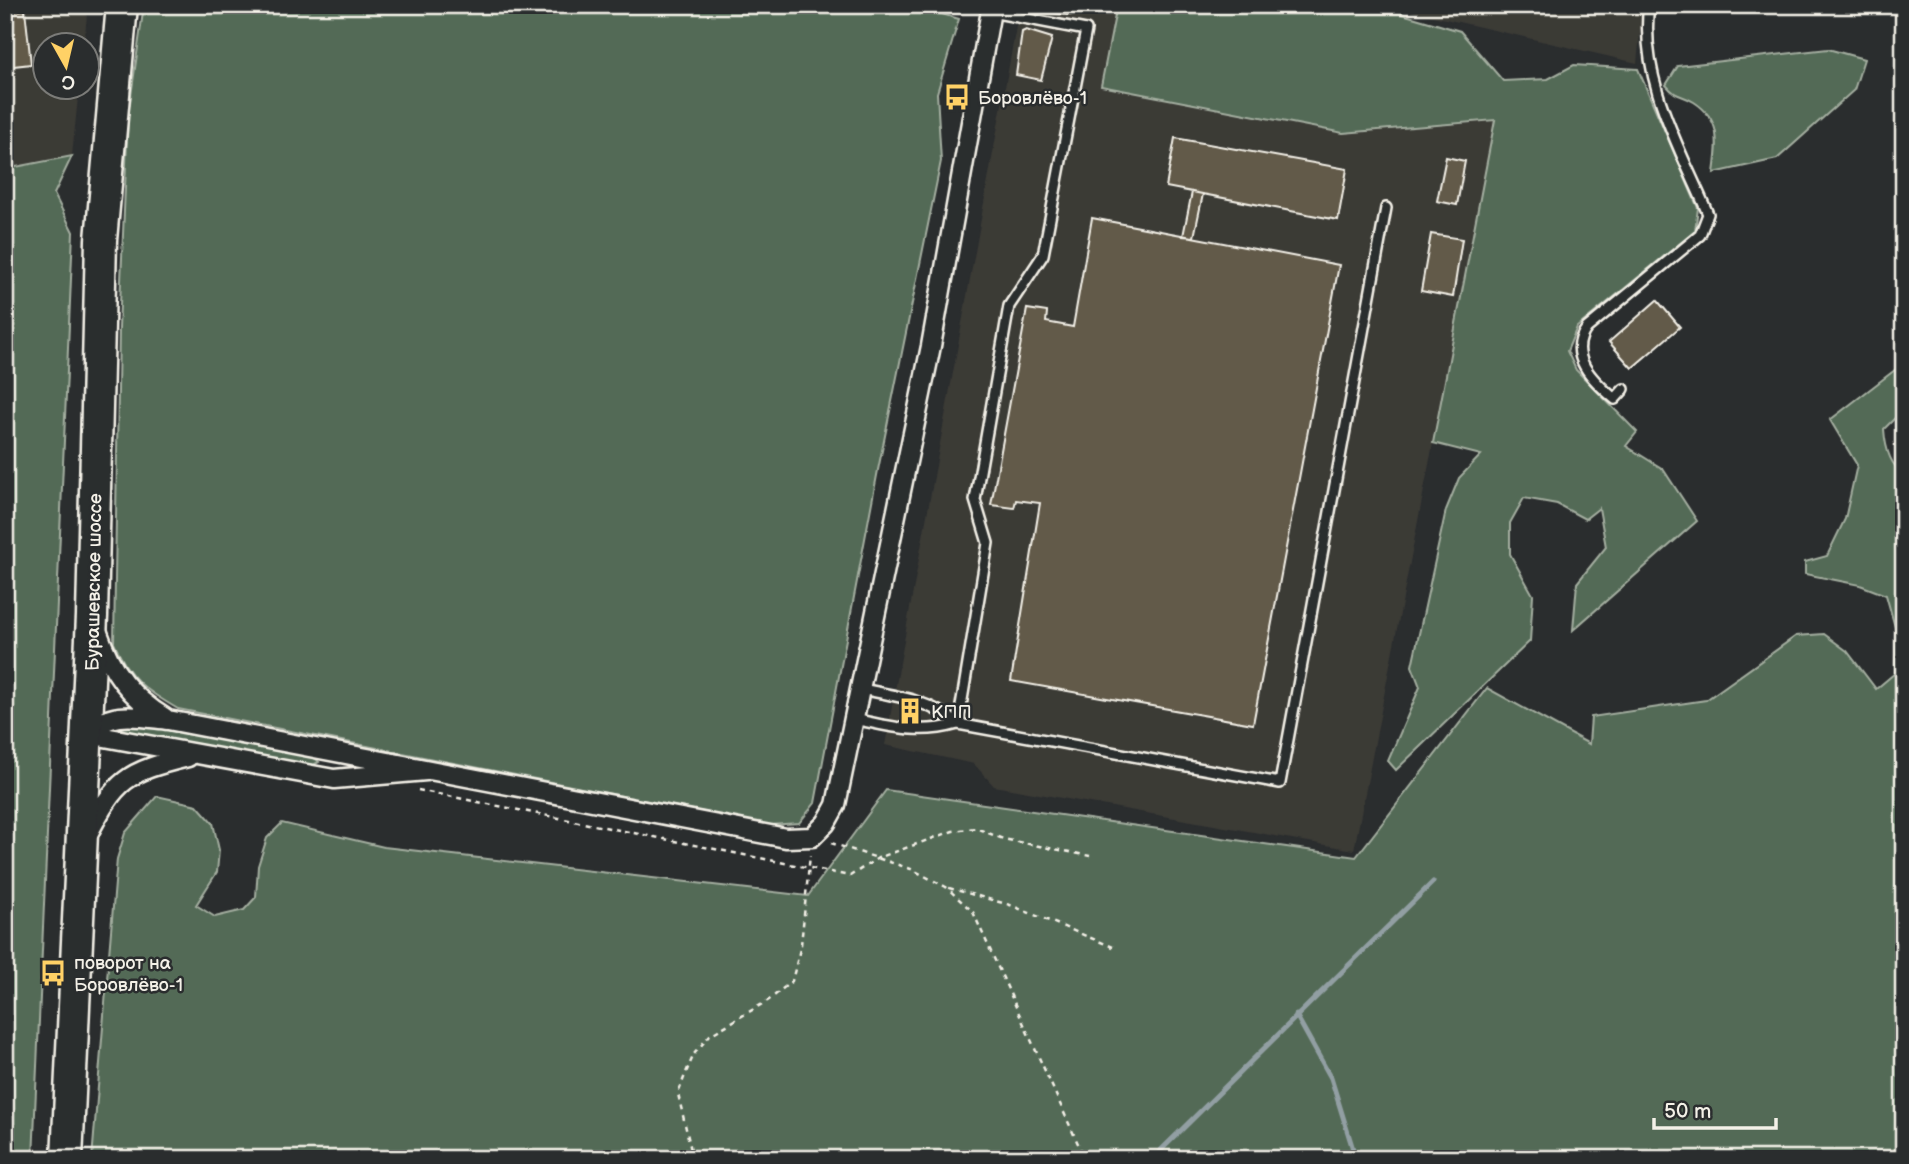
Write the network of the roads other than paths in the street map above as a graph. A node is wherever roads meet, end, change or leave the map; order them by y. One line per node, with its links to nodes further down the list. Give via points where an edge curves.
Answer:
1 (122, 5): 8 (main road, Бурашевское шоссе, via 101,240)
2 (1039, 5): 3 (lane, via 1069,9)
3 (1077, 5)
4 (1649, 5): 7 (lane, via 1646,28 1651,77 1708,214 1700,235 1578,339 1577,355 1603,389 1615,399)
5 (991, 9): 9 (street, via 931,346); 12 (lane, via 1086,30 1043,255 1009,306 975,500 988,543)
6 (1386, 208): 12 (lane, via 1280,783)
7 (1624, 389)
8 (93, 616): 11 (street, via 116,674 145,706); 13 (main road, Бурашевское шоссе)
9 (861, 688): 10 (street); 12 (lane, via 939,708)
10 (855, 719): 12 (lane, via 908,730 933,731); 15 (street, via 836,805 812,837 786,838)
11 (168, 720): 13 (street, via 122,715 97,724); 15 (street)
12 (958, 724)
13 (88, 734): 14 (street); 16 (main road, Бурашевское шоссе)
14 (195, 756): 15 (street, via 334,779); 16 (street, via 146,767 122,781)
15 (426, 771)
16 (82, 845): 17 (main road, Бурашевское шоссе)
17 (67, 1159)

